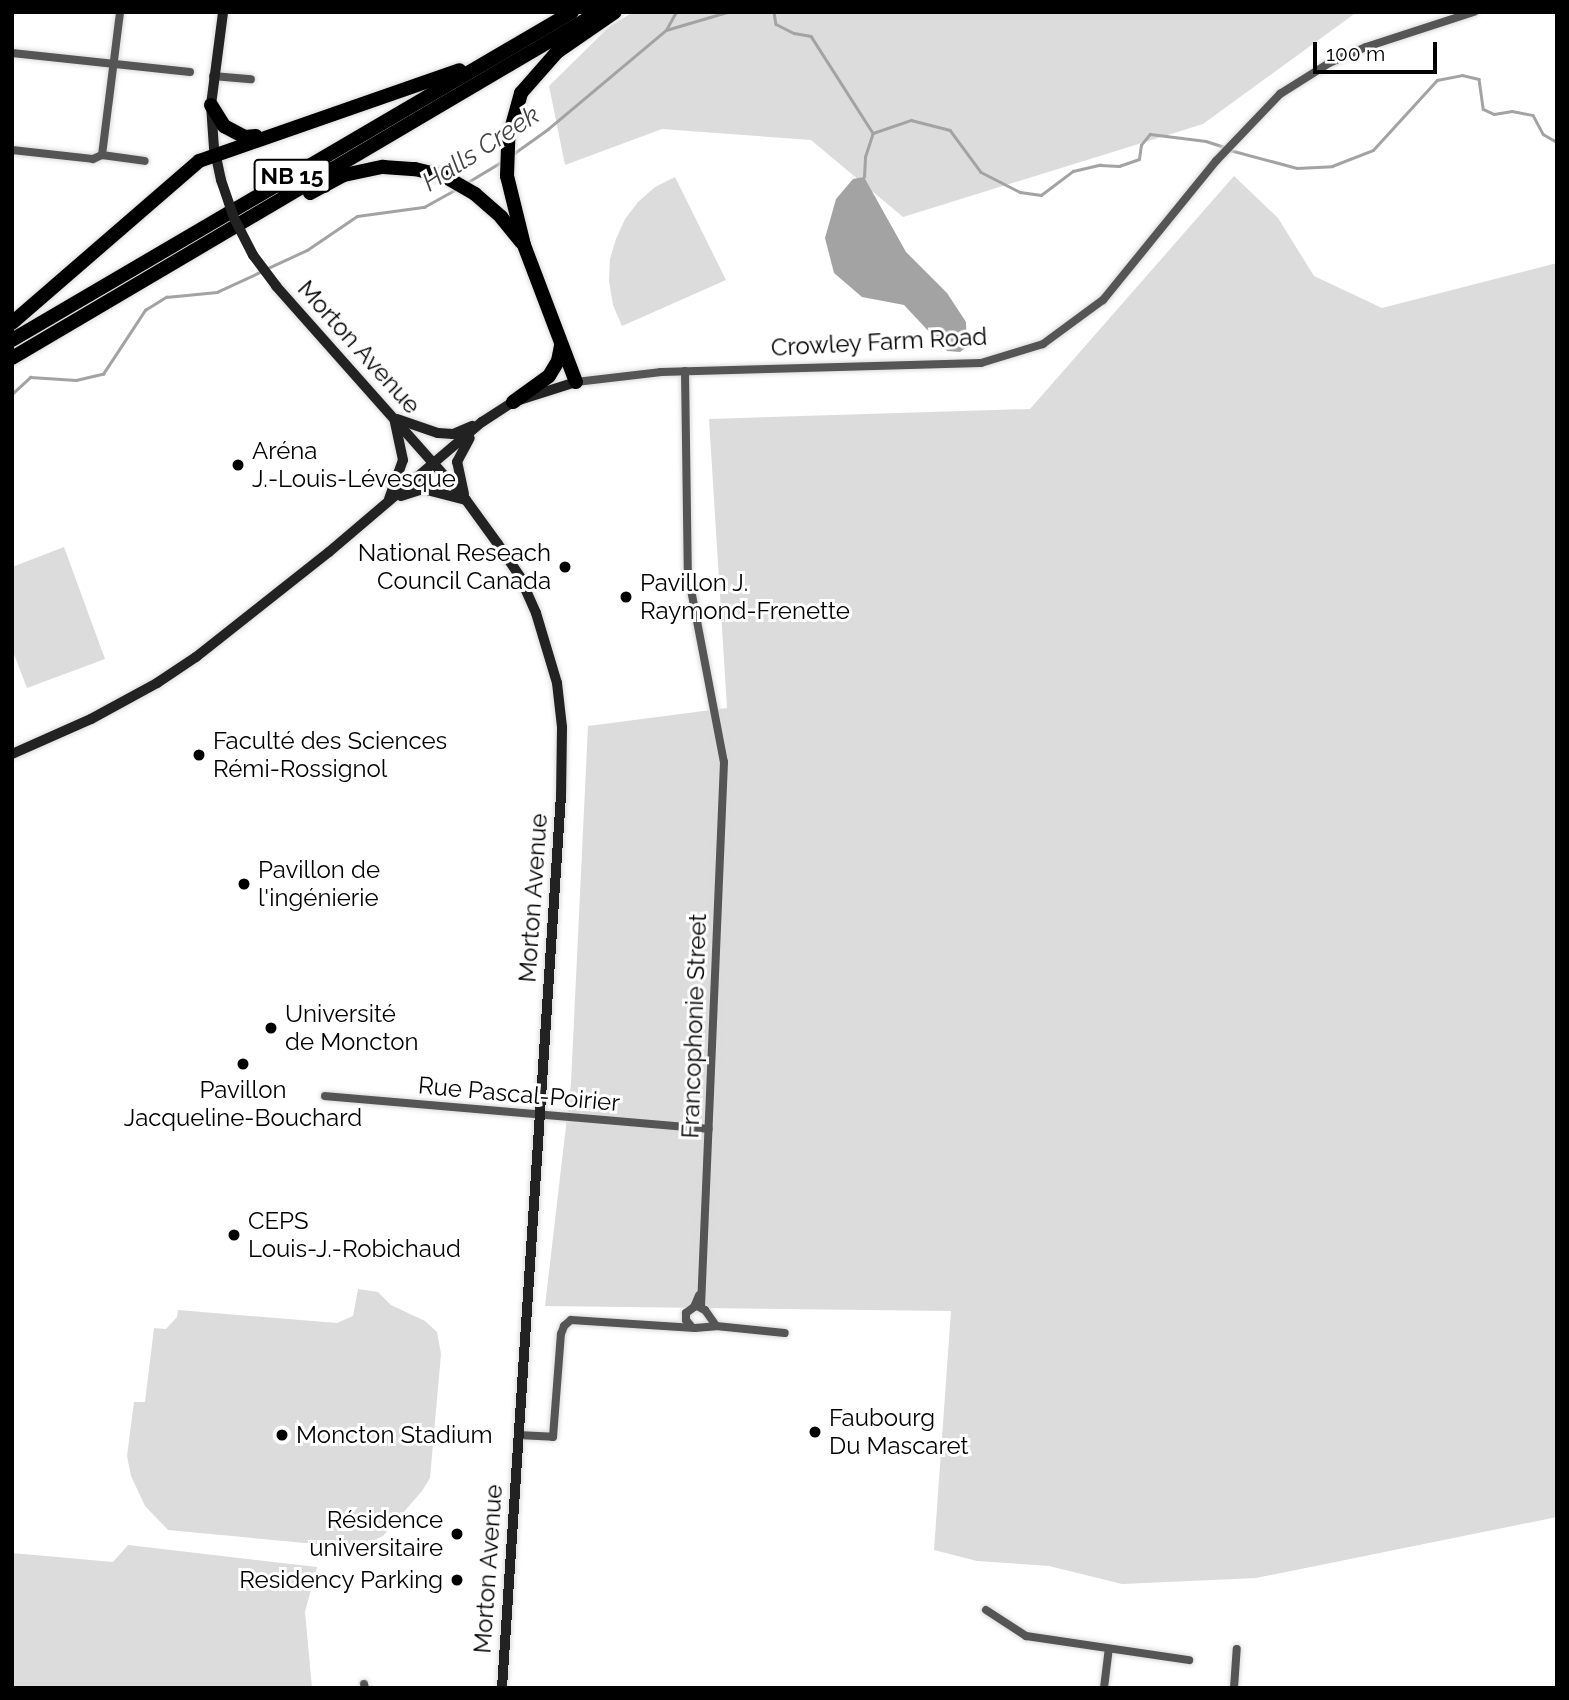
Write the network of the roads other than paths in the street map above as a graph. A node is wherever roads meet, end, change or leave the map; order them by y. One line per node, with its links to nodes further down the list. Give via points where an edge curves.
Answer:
1 (120, 12): 9 (street)
2 (223, 12): 11 (street, Morton Avenue)
3 (561, 12): 14 (highway, via 459,71)
4 (572, 12): 22 (highway, NB 15)
5 (599, 12): 20 (highway, NB 15)
6 (615, 12): 19 (highway, via 557,52 522,93 508,140 507,176)
7 (1474, 12): 25 (street, Crowley Farm Road, via 1366,47 1329,63 1280,94 1216,161 1103,300 1043,344 981,363)
8 (12, 53): 9 (street)
9 (113, 64): 10 (street); 16 (street)
10 (190, 72)
11 (213, 76): 12 (street); 13 (street, Morton Avenue)
12 (251, 79)
13 (211, 104): 14 (highway, via 228,128 245,137); 17 (street, Morton Avenue)
14 (268, 135): 17 (highway)
15 (12, 150): 16 (street, via 93,159)
16 (102, 155): 18 (street)
17 (215, 156): 21 (highway, via 199,161); 28 (street, Morton Avenue, bridge, via 234,218 253,255)
18 (145, 161)
19 (524, 245): 20 (highway, via 475,194 444,176 383,167 344,174 204,253); 23 (highway)
20 (153, 275): 24 (highway, NB 15)
21 (12, 323)
22 (12, 340)
23 (562, 344): 26 (highway); 27 (highway, via 549,376)
24 (12, 358)
25 (685, 371): 26 (street, Crowley Farm Road); 36 (street, Francophonie Street, via 688,574 724,762)
26 (576, 382): 27 (street, Crowley Farm Road)
27 (513, 402): 29 (street, Crowley Farm Road)
28 (395, 418): 29 (street, via 453,434); 30 (street, Morton Avenue); 32 (street, via 402,460)
29 (482, 422): 30 (street, Crowley Farm Road); 31 (street, via 457,462)
30 (433, 462): 31 (street, Morton Avenue); 32 (street, Crowley Farm Road)
31 (466, 500): 32 (street, via 423,489); 35 (street, Morton Avenue, via 520,577 557,682 561,795)
32 (388, 502): 33 (street, Crowley Farm Road, via 157,684)
33 (12, 754)
34 (325, 1096): 35 (street, Rue Pascal-Poirier)
35 (538, 1115): 36 (street, Rue Pascal-Poirier); 43 (street, Morton Avenue)
36 (709, 1129): 37 (street, Francophonie Street)
37 (698, 1307): 38 (street); 39 (street, Francophonie Street, via 687,1313)
38 (708, 1317): 40 (street); 41 (street)
39 (687, 1325): 40 (street); 43 (street, via 567,1323 561,1334 553,1437)
40 (704, 1326): 41 (street)
41 (716, 1326): 42 (street)
42 (785, 1333)
43 (518, 1435): 48 (street, Morton Avenue)
44 (986, 1610): 45 (street, via 1026,1636)
45 (1109, 1649): 47 (street); 49 (street)
46 (1237, 1649): 50 (street)
47 (1189, 1660)
48 (502, 1688)
49 (1104, 1688)
50 (1234, 1688)

